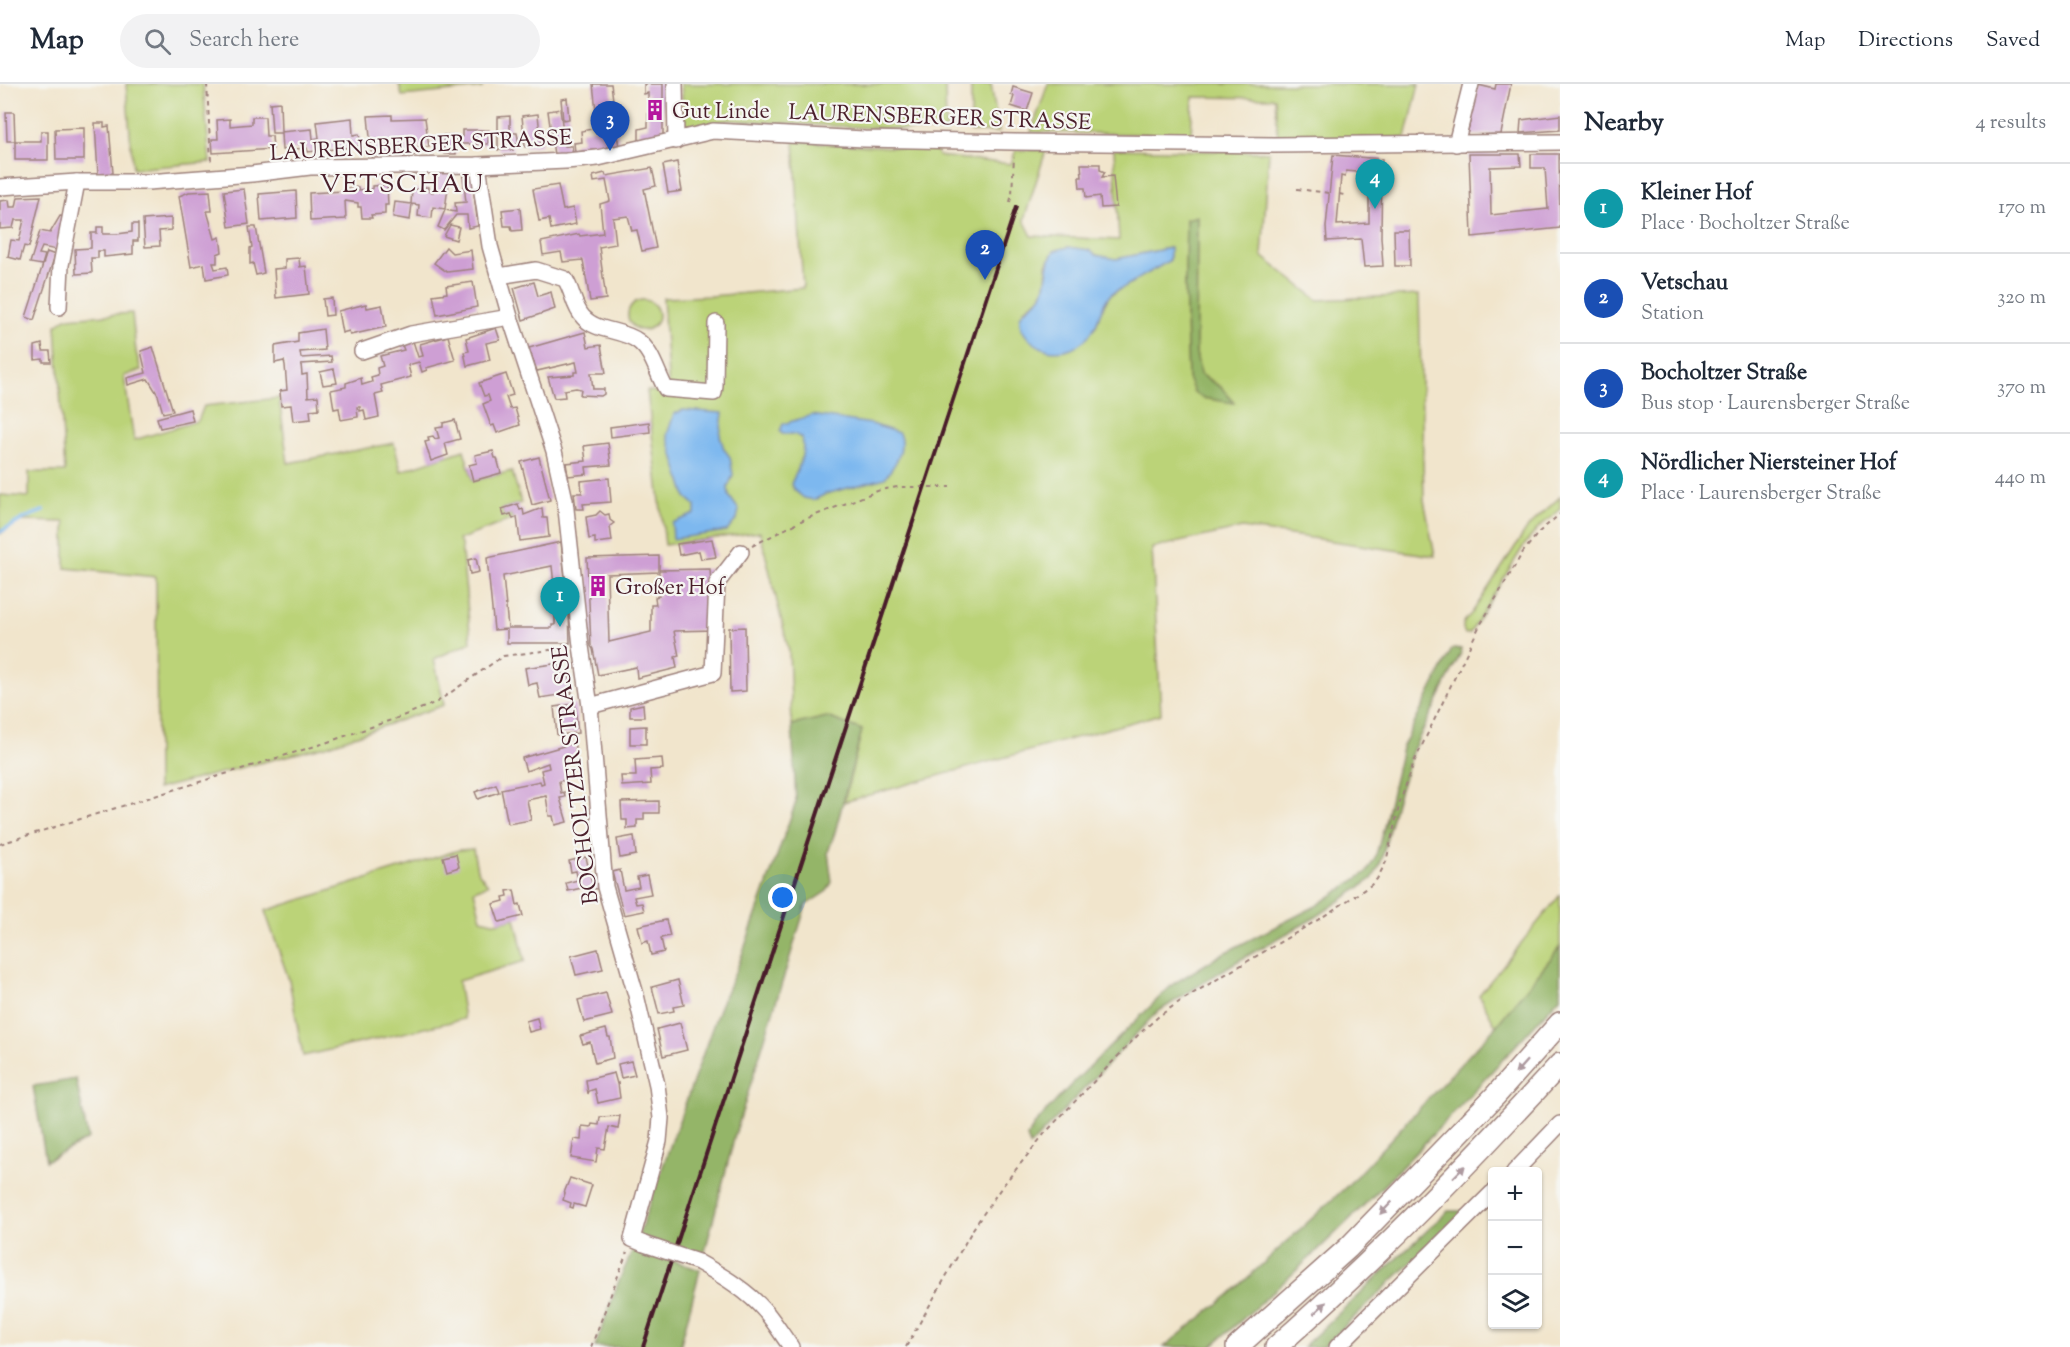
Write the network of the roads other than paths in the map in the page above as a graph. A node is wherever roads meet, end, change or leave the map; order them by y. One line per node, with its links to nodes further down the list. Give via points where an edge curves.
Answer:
1 (675, 84): 3 (street)
2 (1471, 84): 5 (street)
3 (676, 141): 5 (street, LAURENSBERGER STRASSE, via 713,131 1014,142); 6 (street, LAURENSBERGER STRASSE, via 598,158)
4 (1560, 142): 5 (street, LAURENSBERGER STRASSE)
5 (1456, 144)
6 (478, 165): 7 (street, LAURENSBERGER STRASSE, via 310,167 158,181); 9 (street, BOCHOLTZER STRASSE, via 490,246)
7 (77, 182): 8 (street, LAURENSBERGER STRASSE); 10 (street, via 61,265)
8 (0, 187)
9 (499, 276): 11 (street, BOCHOLTZER STRASSE); 12 (street, via 536,270 565,279 584,318 629,336 646,349 666,389 714,393)
10 (59, 307)
11 (510, 317): 13 (street, via 411,334); 15 (street, BOCHOLTZER STRASSE, via 554,451 565,500)
12 (716, 323)
13 (362, 351)
14 (741, 552): 15 (street, via 717,583 713,673)
15 (590, 706): 21 (street, BOCHOLTZER STRASSE, bridge, via 605,887 636,995 662,1118 638,1241 698,1262 723,1276 766,1312)
16 (1560, 1023): 22 (highway, one-way to 22, via 1348,1248)
17 (1560, 1064): 23 (highway, one-way to 17, via 1403,1228)
18 (1560, 1124): 19 (street)
19 (1519, 1167)
20 (1488, 1197): 24 (street)
21 (791, 1347)
22 (1237, 1347)
23 (1276, 1347)
24 (1337, 1347)

